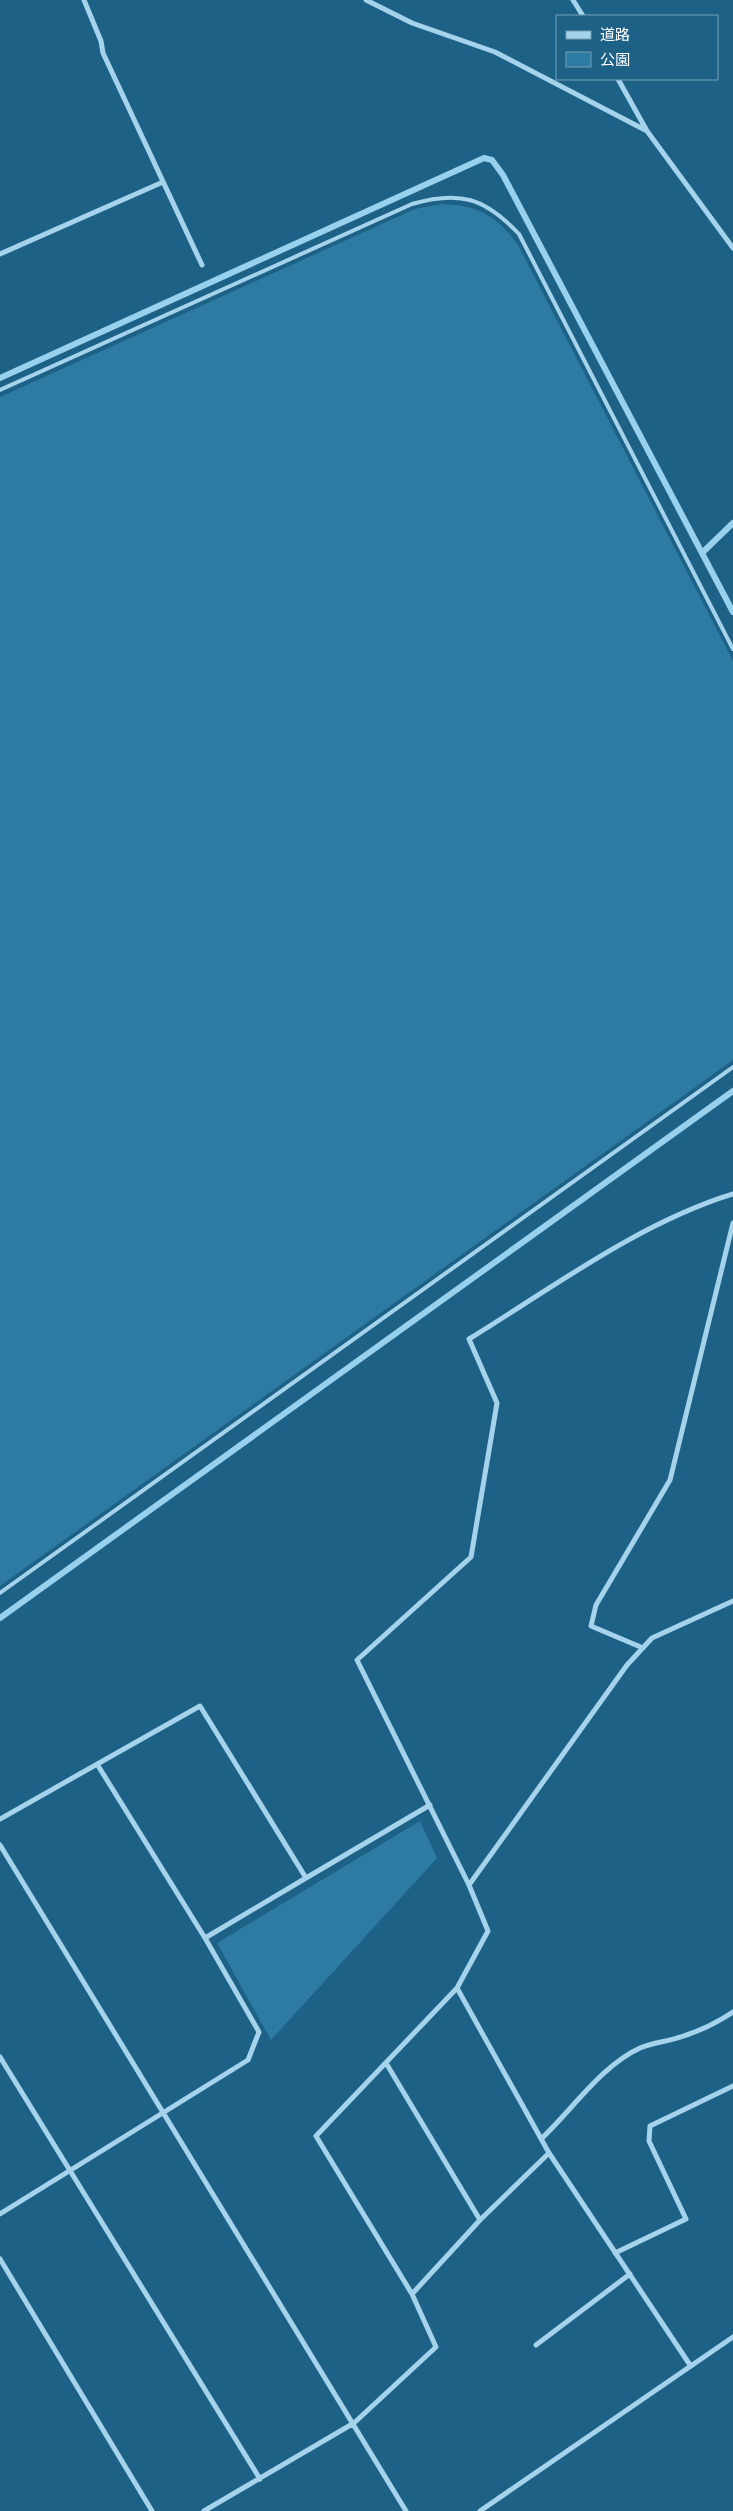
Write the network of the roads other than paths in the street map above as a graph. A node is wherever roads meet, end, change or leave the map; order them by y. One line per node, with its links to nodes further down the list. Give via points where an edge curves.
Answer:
1 (84, 0): 7 (street, via 103,53)
2 (366, 0): 6 (street, via 412,23 495,52)
3 (573, 0): 4 (street)
4 (581, 15)
5 (619, 80): 6 (street)
6 (647, 131): 8 (street)
7 (163, 182): 9 (street); 10 (street)
8 (733, 248)
9 (0, 254)
10 (202, 265)
11 (0, 390): 12 (lane, via 412,204 455,196 478,203 500,214 519,234)
12 (733, 649)
13 (733, 1067): 16 (lane)
14 (733, 1194): 20 (street, via 699,1204 652,1226 469,1339 497,1403 471,1556 358,1660)
15 (733, 1223): 18 (street, via 670,1480 596,1605 591,1626)
16 (0, 1593)
17 (733, 1601): 18 (street, via 652,1638)
18 (643, 1648): 24 (street, via 627,1665)
19 (97, 1764): 21 (street); 23 (street, via 200,1706); 25 (street)
20 (430, 1805): 23 (street); 24 (street)
21 (0, 1819)
22 (0, 1845): 31 (street)
23 (306, 1878): 25 (street)
24 (469, 1885): 26 (street, via 488,1932)
25 (205, 1938): 31 (street, via 259,2032 248,2060)
26 (457, 1988): 29 (street); 32 (street)
27 (733, 2012): 32 (street, via 712,2026 641,2048 620,2059)
28 (0, 2057): 34 (street)
29 (386, 2063): 36 (street); 40 (street, via 316,2136)
30 (733, 2086): 37 (street, via 650,2126 649,2141 686,2219)
31 (162, 2113): 34 (street); 44 (street)
32 (541, 2139): 33 (street)
33 (549, 2154): 36 (street); 37 (street)
34 (69, 2172): 35 (street); 45 (street)
35 (0, 2214)
36 (480, 2220): 40 (street)
37 (615, 2253): 39 (street)
38 (0, 2259): 46 (street)
39 (630, 2274): 42 (street); 43 (street)
40 (412, 2294): 44 (street, via 436,2347)
41 (733, 2337): 43 (street)
42 (536, 2345)
43 (690, 2365): 49 (street)
44 (354, 2424): 45 (street); 48 (street)
45 (260, 2479): 47 (street)
46 (152, 2511)
47 (204, 2511)
48 (406, 2511)
49 (480, 2511)

